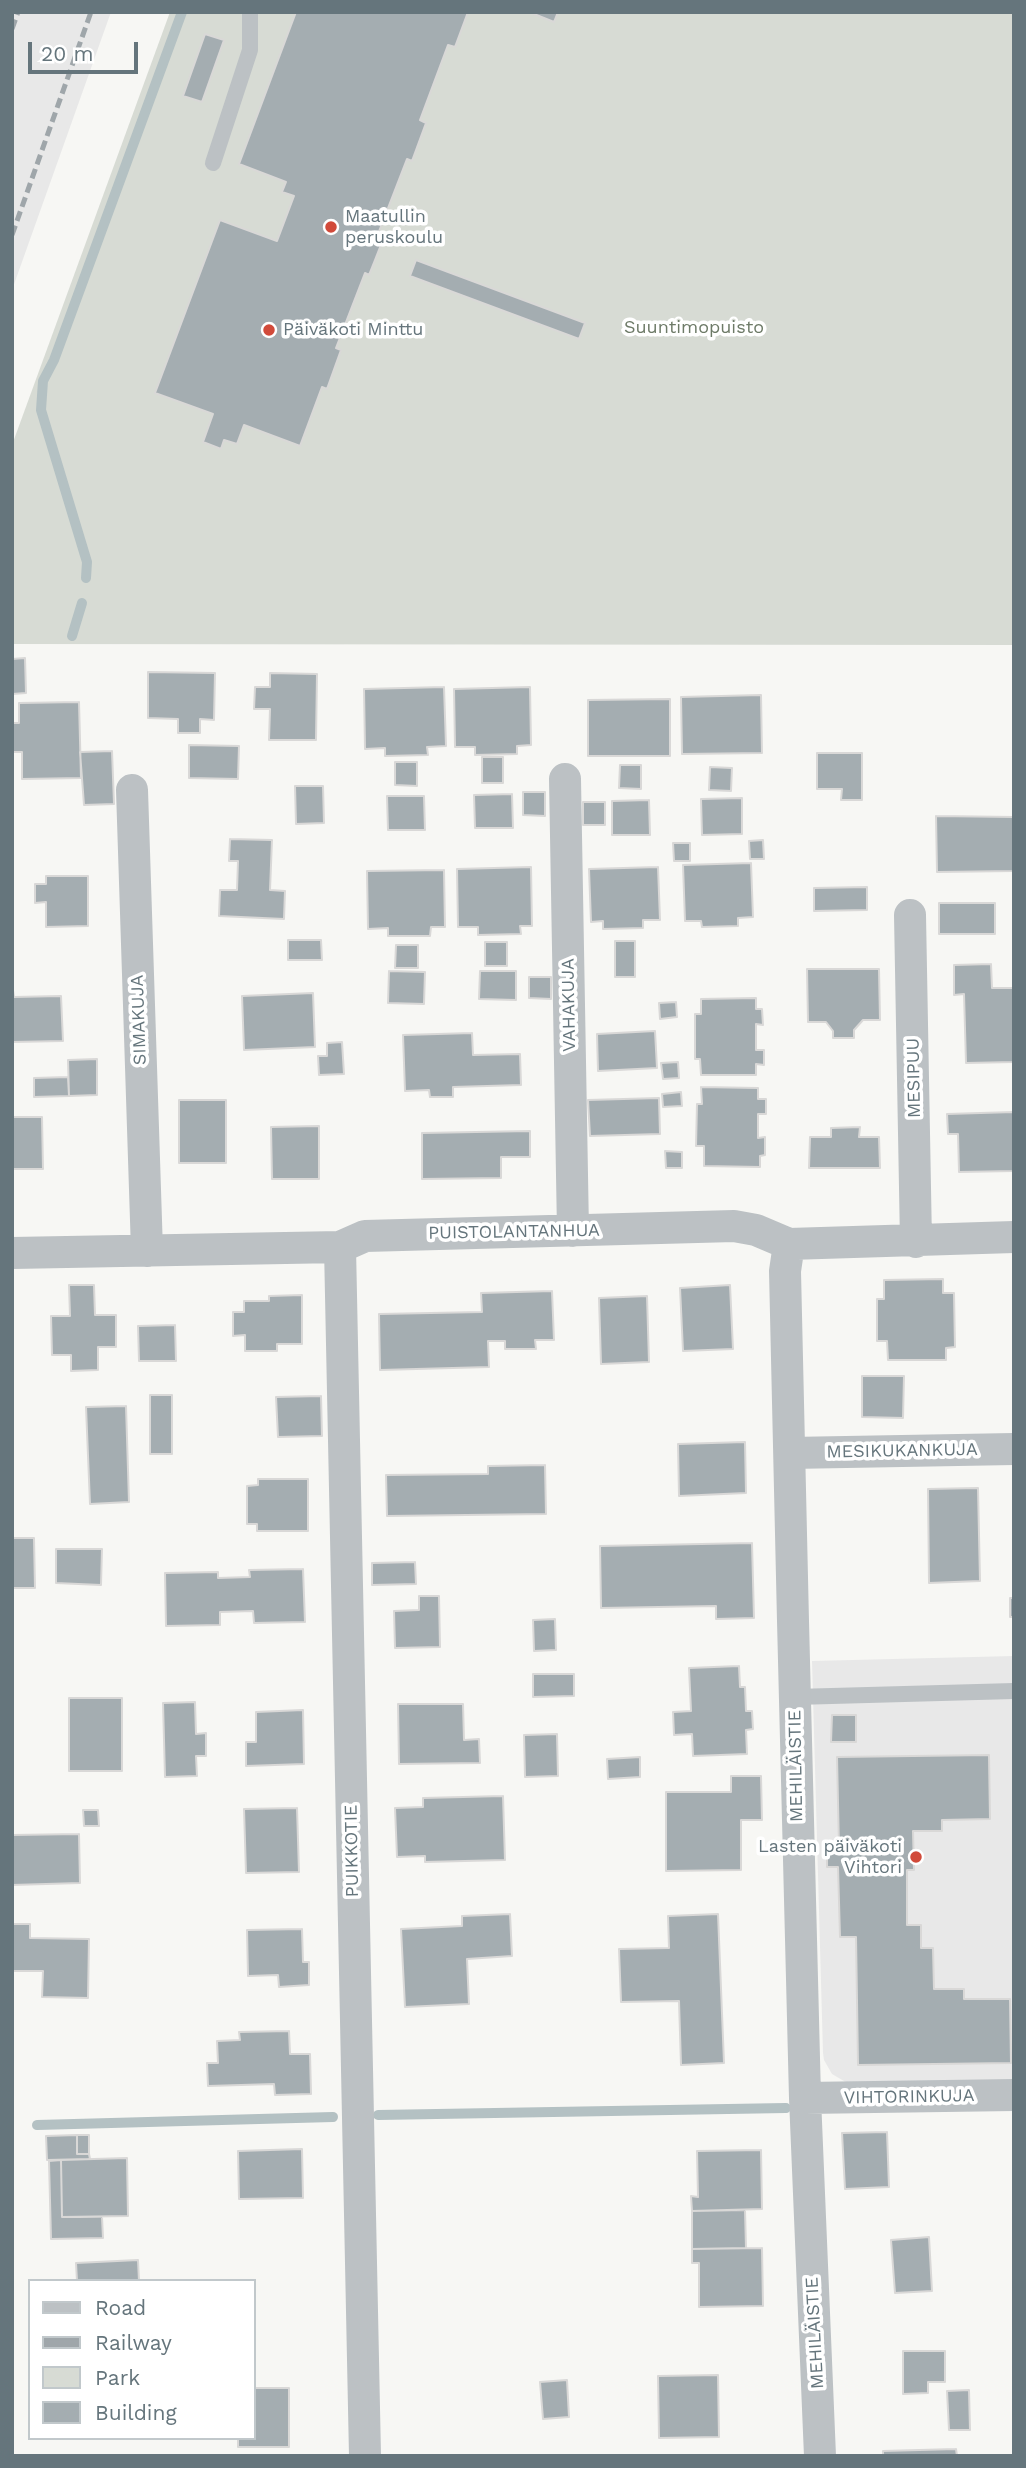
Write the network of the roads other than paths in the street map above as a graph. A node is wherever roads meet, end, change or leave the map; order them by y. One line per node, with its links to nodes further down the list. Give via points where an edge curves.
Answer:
1 (250, 12): 2 (lane, via 250,50)
2 (213, 163)
3 (565, 779): 6 (street, VAHAKUJA)
4 (132, 790): 11 (street, SIMAKUJA)
5 (911, 915): 8 (street, MESIPUU)
6 (573, 1231): 9 (street, PUISTOLANTANHUA, via 734,1226); 10 (street, PUISTOLANTANHUA, via 365,1236)
7 (1014, 1237): 8 (street, PUISTOLANTANHUA)
8 (916, 1242): 9 (street, PUISTOLANTANHUA)
9 (789, 1244): 14 (street, MEHILÄISTIE, via 785,1271)
10 (340, 1247): 11 (street, PUISTOLANTANHUA); 19 (street, PUIKKOTIE)
11 (146, 1251): 12 (street, PUISTOLANTANHUA)
12 (12, 1253)
13 (1014, 1449): 14 (street, MESIKUKANKUJA)
14 (790, 1453): 16 (street, MEHILÄISTIE)
15 (1014, 1691): 16 (lane)
16 (795, 1697): 18 (street, MEHILÄISTIE)
17 (1014, 2095): 18 (street, VIHTORINKUJA)
18 (805, 2098): 20 (street, MEHILÄISTIE)
19 (365, 2456)
20 (820, 2456)

